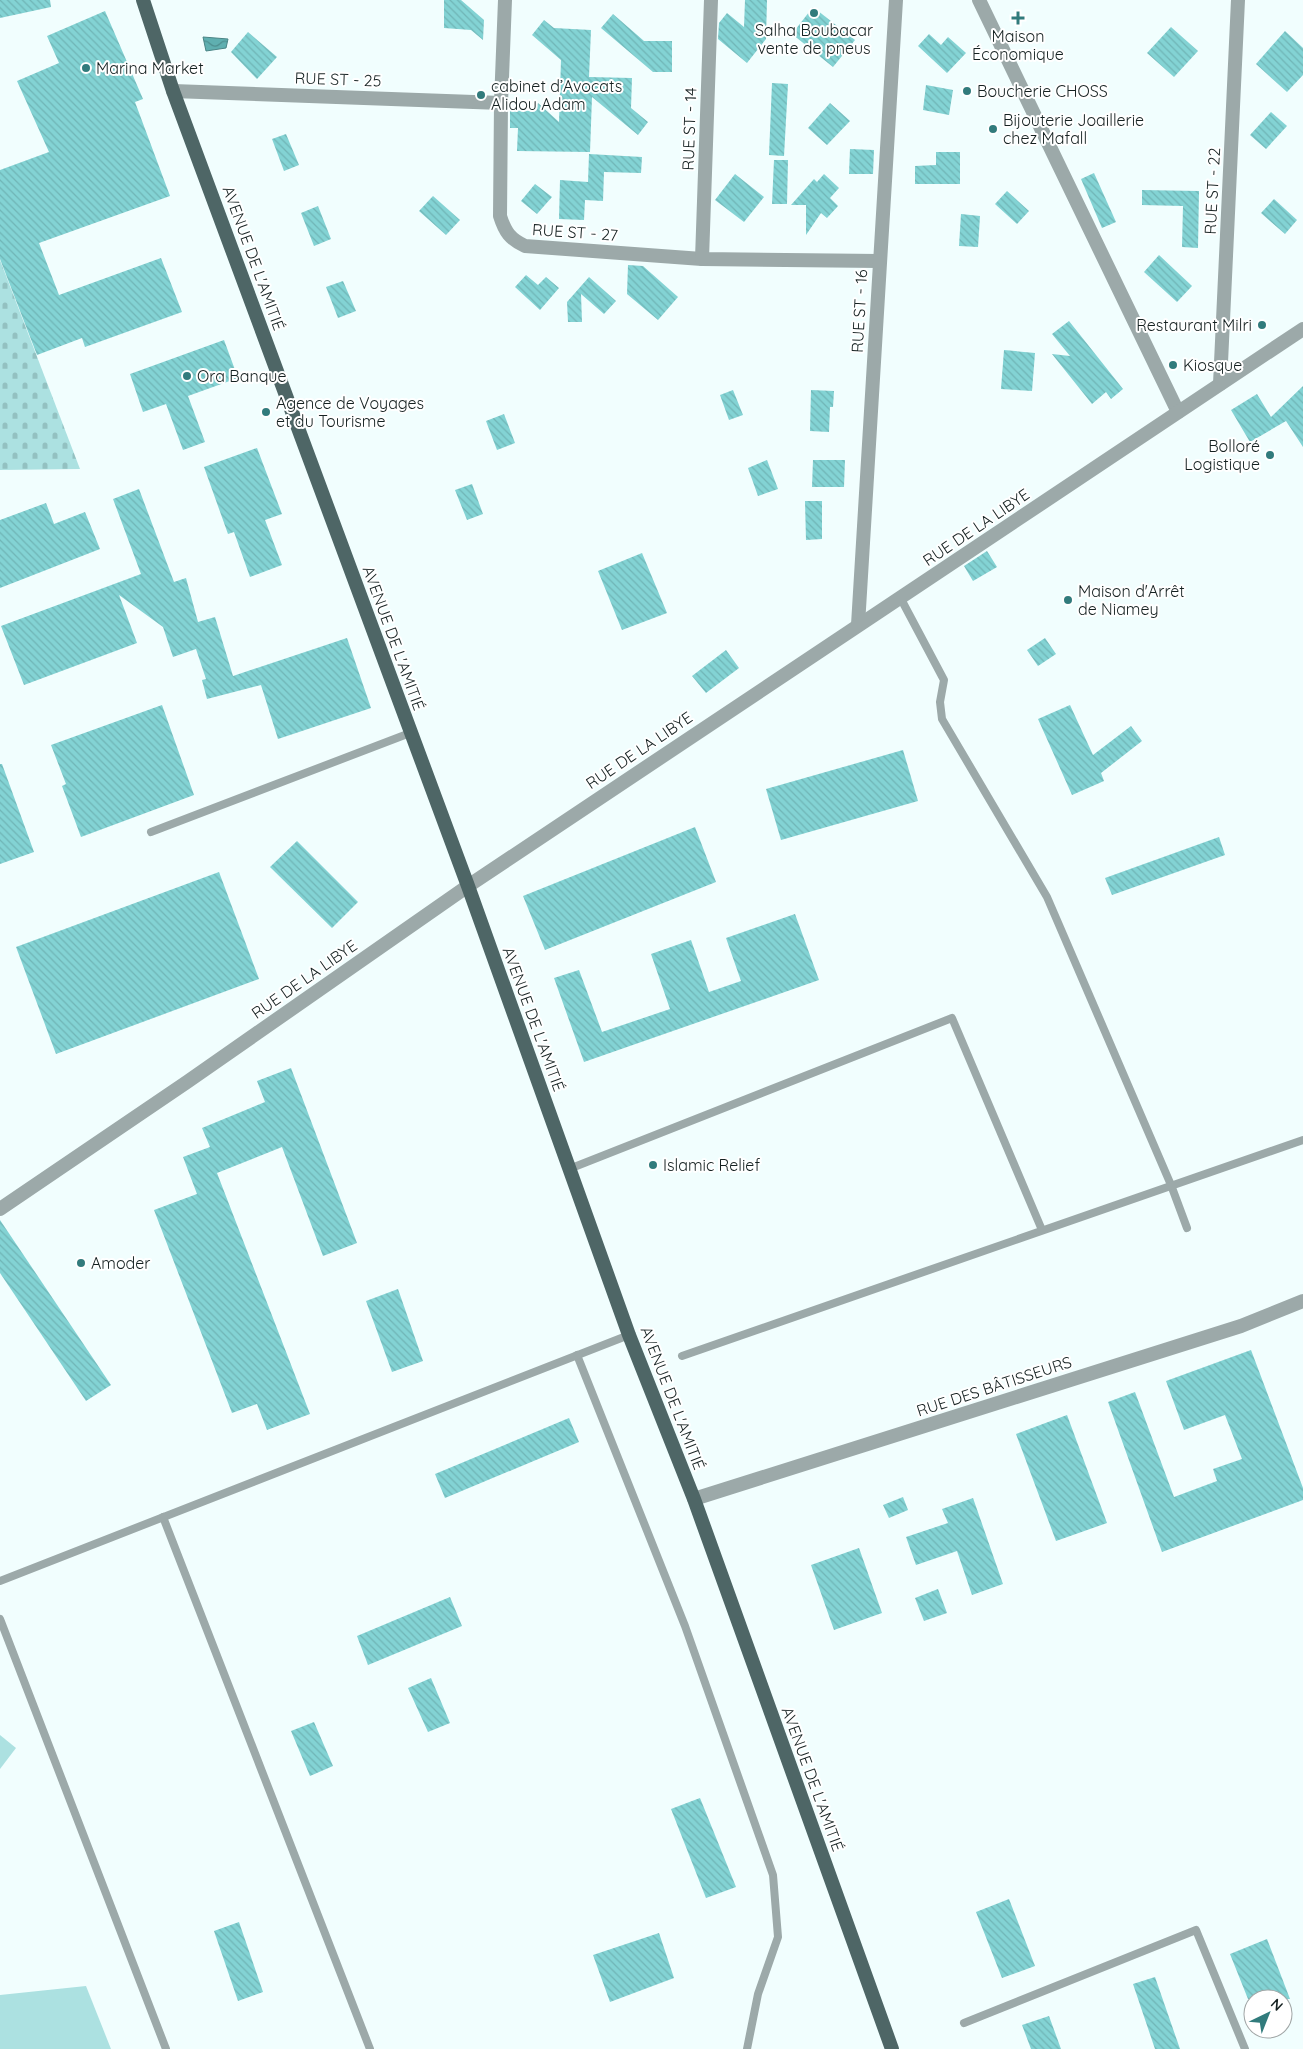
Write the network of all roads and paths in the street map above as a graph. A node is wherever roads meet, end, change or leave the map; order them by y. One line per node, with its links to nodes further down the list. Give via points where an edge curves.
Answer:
1 (142, 0): 7 (main road, AVENUE DE L'AMITIÉ)
2 (505, 0): 8 (street, RUE ST - 27)
3 (712, 0): 9 (street, RUE ST - 14)
4 (896, 0): 10 (street, RUE ST - 16)
5 (979, 0): 13 (street)
6 (1238, 0): 12 (street, RUE ST - 22)
7 (174, 91): 8 (street, RUE ST - 25); 16 (main road, AVENUE DE L'AMITIÉ)
8 (501, 102): 9 (street, RUE ST - 27, via 500,216 505,232 514,241 525,246)
9 (702, 259): 10 (street, RUE ST - 27)
10 (879, 261): 15 (street, RUE ST - 16)
11 (1303, 329): 12 (street, RUE DE LA LIBYE)
12 (1220, 384): 13 (street, RUE DE LA LIBYE)
13 (1178, 412): 14 (street, RUE DE LA LIBYE)
14 (901, 599): 15 (street, RUE DE LA LIBYE); 21 (lane, via 944,680 940,702 942,718 1047,897)
15 (858, 625): 18 (street, RUE DE LA LIBYE)
16 (410, 733): 17 (lane); 18 (main road, AVENUE DE L'AMITIÉ)
17 (151, 832)
18 (468, 886): 20 (main road, AVENUE DE L'AMITIÉ); 22 (street, RUE DE LA LIBYE)
19 (1303, 1140): 21 (lane)
20 (570, 1169): 24 (lane, via 952,1018); 26 (main road, AVENUE DE L'AMITIÉ)
21 (1171, 1185): 23 (lane); 24 (lane)
22 (0, 1210)
23 (1187, 1228)
24 (1042, 1230): 28 (lane)
25 (1303, 1301): 29 (street, RUE DES BÂTISSEURS, via 1241,1326)
26 (629, 1335): 27 (lane); 29 (main road, AVENUE DE L'AMITIÉ)
27 (577, 1356): 30 (lane); 36 (lane, via 685,1626 773,1875 778,1937 758,1994)
28 (682, 1356)
29 (694, 1499): 37 (main road, AVENUE DE L'AMITIÉ)
30 (163, 1517): 31 (lane); 35 (lane)
31 (0, 1581)
32 (0, 1619): 34 (lane)
33 (964, 2023): 38 (lane, via 1196,1930)
34 (166, 2049)
35 (370, 2049)
36 (747, 2049)
37 (892, 2049)
38 (1245, 2049)

